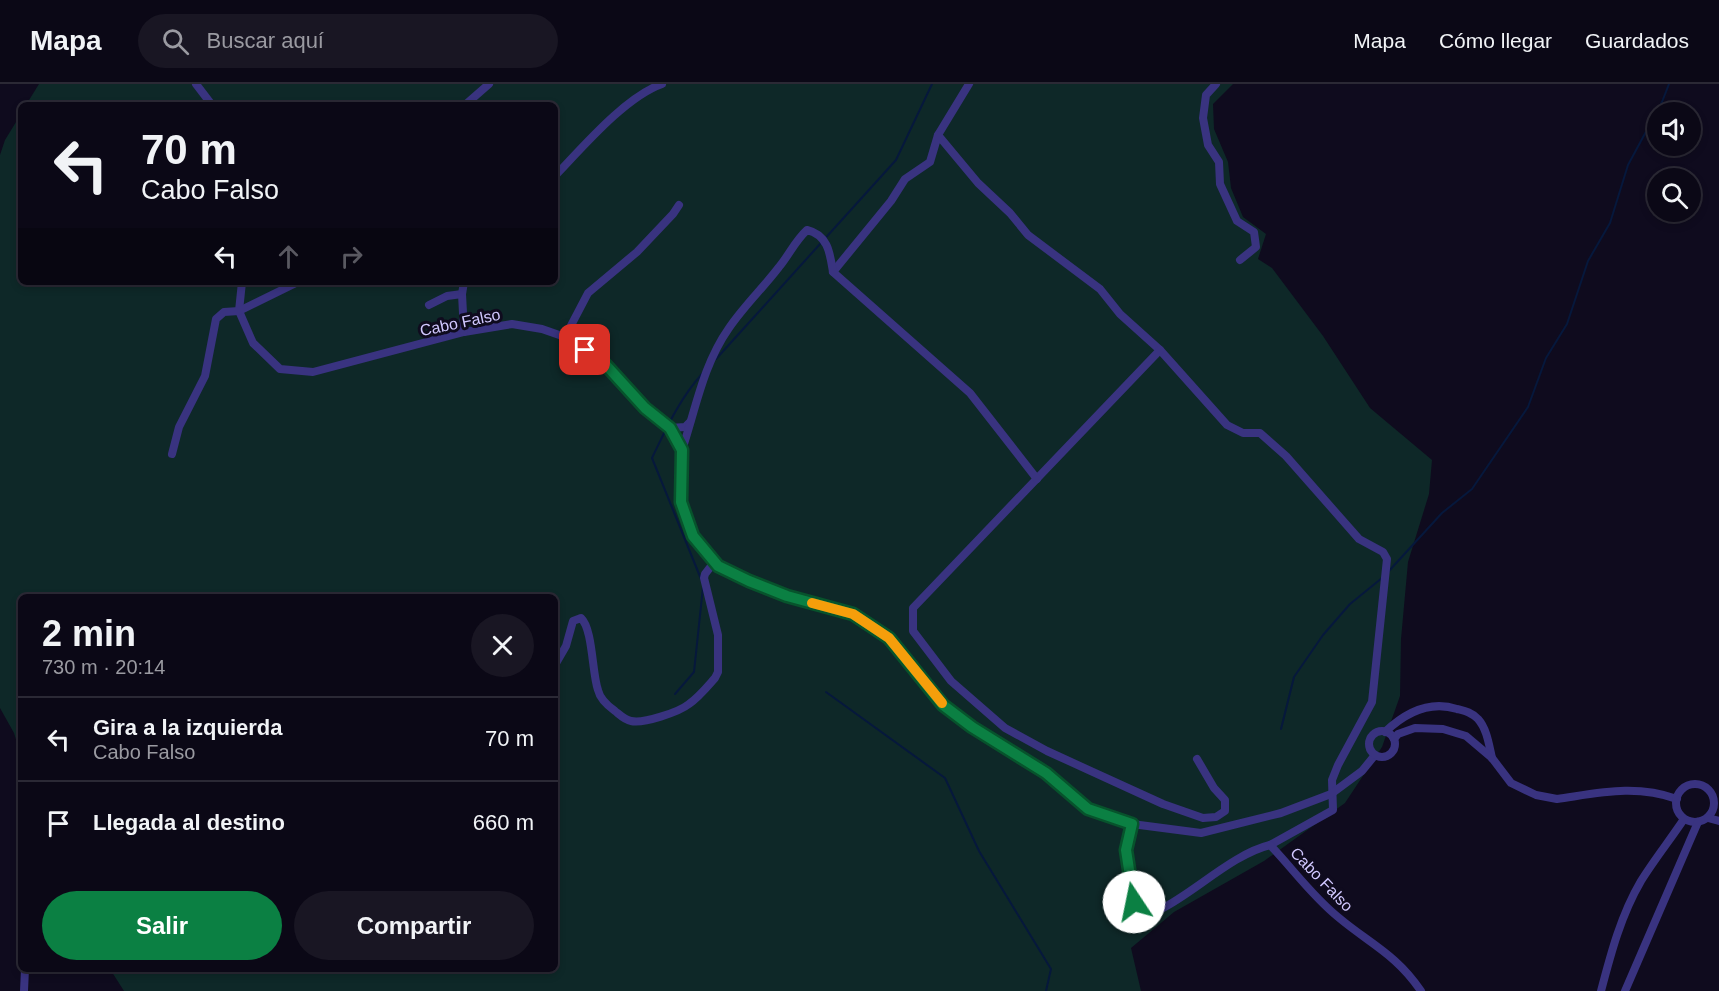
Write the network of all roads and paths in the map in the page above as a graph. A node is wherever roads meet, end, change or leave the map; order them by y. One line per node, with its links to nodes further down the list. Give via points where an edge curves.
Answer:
1 (196, 84): 6 (street)
2 (489, 84): 7 (street)
3 (662, 84): 9 (street, via 617,113)
4 (969, 84): 8 (street)
5 (1216, 84): 11 (street, via 1206,95 1203,118 1208,145 1219,162 1220,184 1237,221 1254,232 1256,247)
6 (210, 102)
7 (468, 102)
8 (938, 135): 12 (street, via 930,162 905,179); 21 (street, via 1028,235 1100,289 1120,314)
9 (558, 173)
10 (679, 205): 20 (street, via 637,252 588,293)
11 (1240, 260)
12 (832, 272): 22 (street, via 830,252 823,240 817,232 807,230 727,330 708,368); 26 (street, via 970,393)
13 (242, 285): 18 (street)
14 (292, 285): 18 (street)
15 (464, 285): 16 (street)
16 (462, 294): 17 (street); 19 (street)
17 (429, 305)
18 (239, 311): 19 (street, Cabo Falso, via 254,343 280,369 313,372); 25 (street, via 224,312 216,319 205,376 179,427)
19 (464, 332): 20 (street, Cabo Falso, via 512,324)
20 (565, 337): 23 (street, Cabo Falso, via 605,364 645,408)
21 (1160, 350): 26 (street); 38 (street, via 1227,425 1243,433 1260,433 1286,456 1359,539 1383,552 1387,559 1372,702 1338,765)
22 (690, 422): 23 (street, via 685,427); 24 (street)
23 (670, 428): 24 (street, Cabo Falso)
24 (682, 450): 27 (street, Cabo Falso, via 681,502 693,536)
25 (172, 454)
26 (1037, 479): 37 (street, via 914,608 913,631 951,681 1005,728 1163,804 1203,818 1216,817 1225,811 1226,800)
27 (718, 566): 28 (street, via 709,567 704,578 718,635 718,672 686,706 639,722 624,718 612,708 599,695 594,658 581,618 573,621); 45 (street, Cabo Falso, via 787,596 853,614 889,638 943,705 972,727 1046,773 1088,809)
28 (558, 660)
29 (1410, 713): 30 (street); 31 (street); 32 (street, via 1445,705 1469,712 1479,720)
30 (1415, 728): 33 (street); 34 (street, via 1443,729 1466,736)
31 (1385, 732): 33 (street); 35 (street, via 1371,737 1370,749)
32 (1487, 736): 34 (street); 36 (street)
33 (1394, 739): 35 (street, via 1390,754)
34 (1478, 747): 36 (street)
35 (1375, 755): 38 (street, via 1362,771)
36 (1492, 758): 39 (street, via 1511,783 1536,795 1557,799 1636,790)
37 (1197, 759)
38 (1331, 794): 45 (street, via 1281,813 1201,833); 46 (street, via 1333,810)
39 (1677, 799): 40 (street, via 1683,789 1697,784 1708,789); 42 (street)
40 (1716, 801): 41 (street)
41 (1707, 818): 43 (street); 44 (street)
42 (1684, 819): 44 (street); 50 (street, via 1631,901 1612,948)
43 (1719, 820)
44 (1698, 822): 51 (street)
45 (1132, 824): 46 (street, Cabo Falso, via 1126,850 1130,880 1134,902 1139,911 1148,913 1160,910 1203,881)
46 (1270, 845): 49 (street, Cabo Falso, via 1322,902 1390,954)
47 (25, 972): 48 (street)
48 (24, 991)
49 (1421, 991)
50 (1601, 991)
51 (1625, 991)

